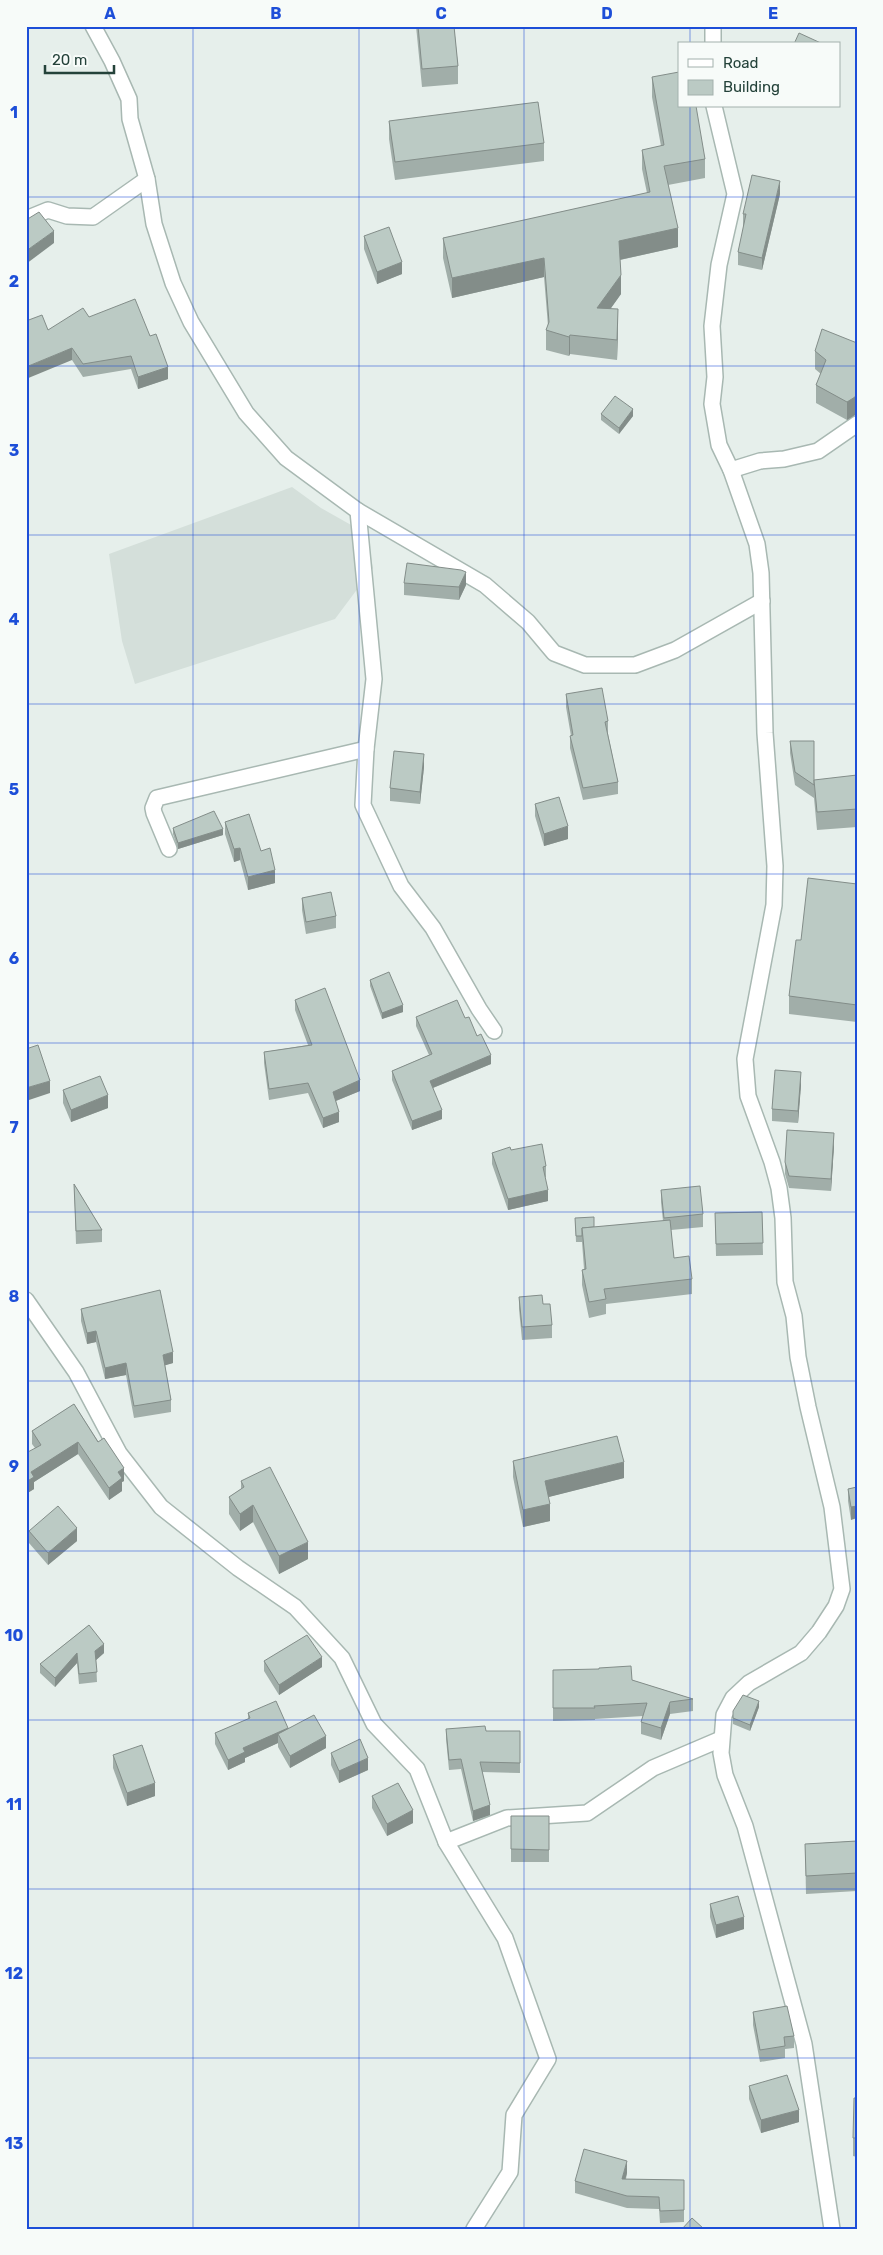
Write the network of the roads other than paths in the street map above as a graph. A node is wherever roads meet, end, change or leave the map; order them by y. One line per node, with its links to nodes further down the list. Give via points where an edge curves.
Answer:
1 (93, 26): 5 (street, via 129,99 130,119)
2 (714, 26): 3 (street)
3 (712, 42)
4 (714, 108): 8 (street, via 735,194 719,265 712,326 715,377 712,404 719,445)
5 (147, 179): 6 (street, via 93,217 67,216 48,210); 9 (street, via 154,224 173,283 191,322 246,412 286,458)
6 (26, 219)
7 (857, 424): 8 (street, via 818,451 760,461)
8 (731, 470): 10 (street, via 757,544)
9 (358, 511): 10 (street, via 485,585 528,622 554,653 585,665 635,665 675,650); 11 (street, via 374,680)
10 (762, 601): 15 (street, via 765,733 775,866 774,905 745,1059 748,1096 779,1188 786,1282 808,1407 832,1507 842,1589 836,1606 801,1653 749,1683 733,1698 724,1715)
11 (366, 749): 12 (street, via 158,798 154,813); 13 (street, via 362,805 401,886 433,928)
12 (169, 849)
13 (494, 1031)
14 (26, 1300): 16 (street, via 76,1372 119,1453 162,1508 238,1568 295,1607 342,1658 374,1724 417,1770)
15 (721, 1738): 16 (street, via 653,1768 587,1812 507,1818); 18 (street, via 725,1775 745,1826 804,2044)
16 (446, 1842): 17 (street, via 505,1938 548,2060 514,2115 510,2172)
17 (474, 2229)
18 (832, 2229)

